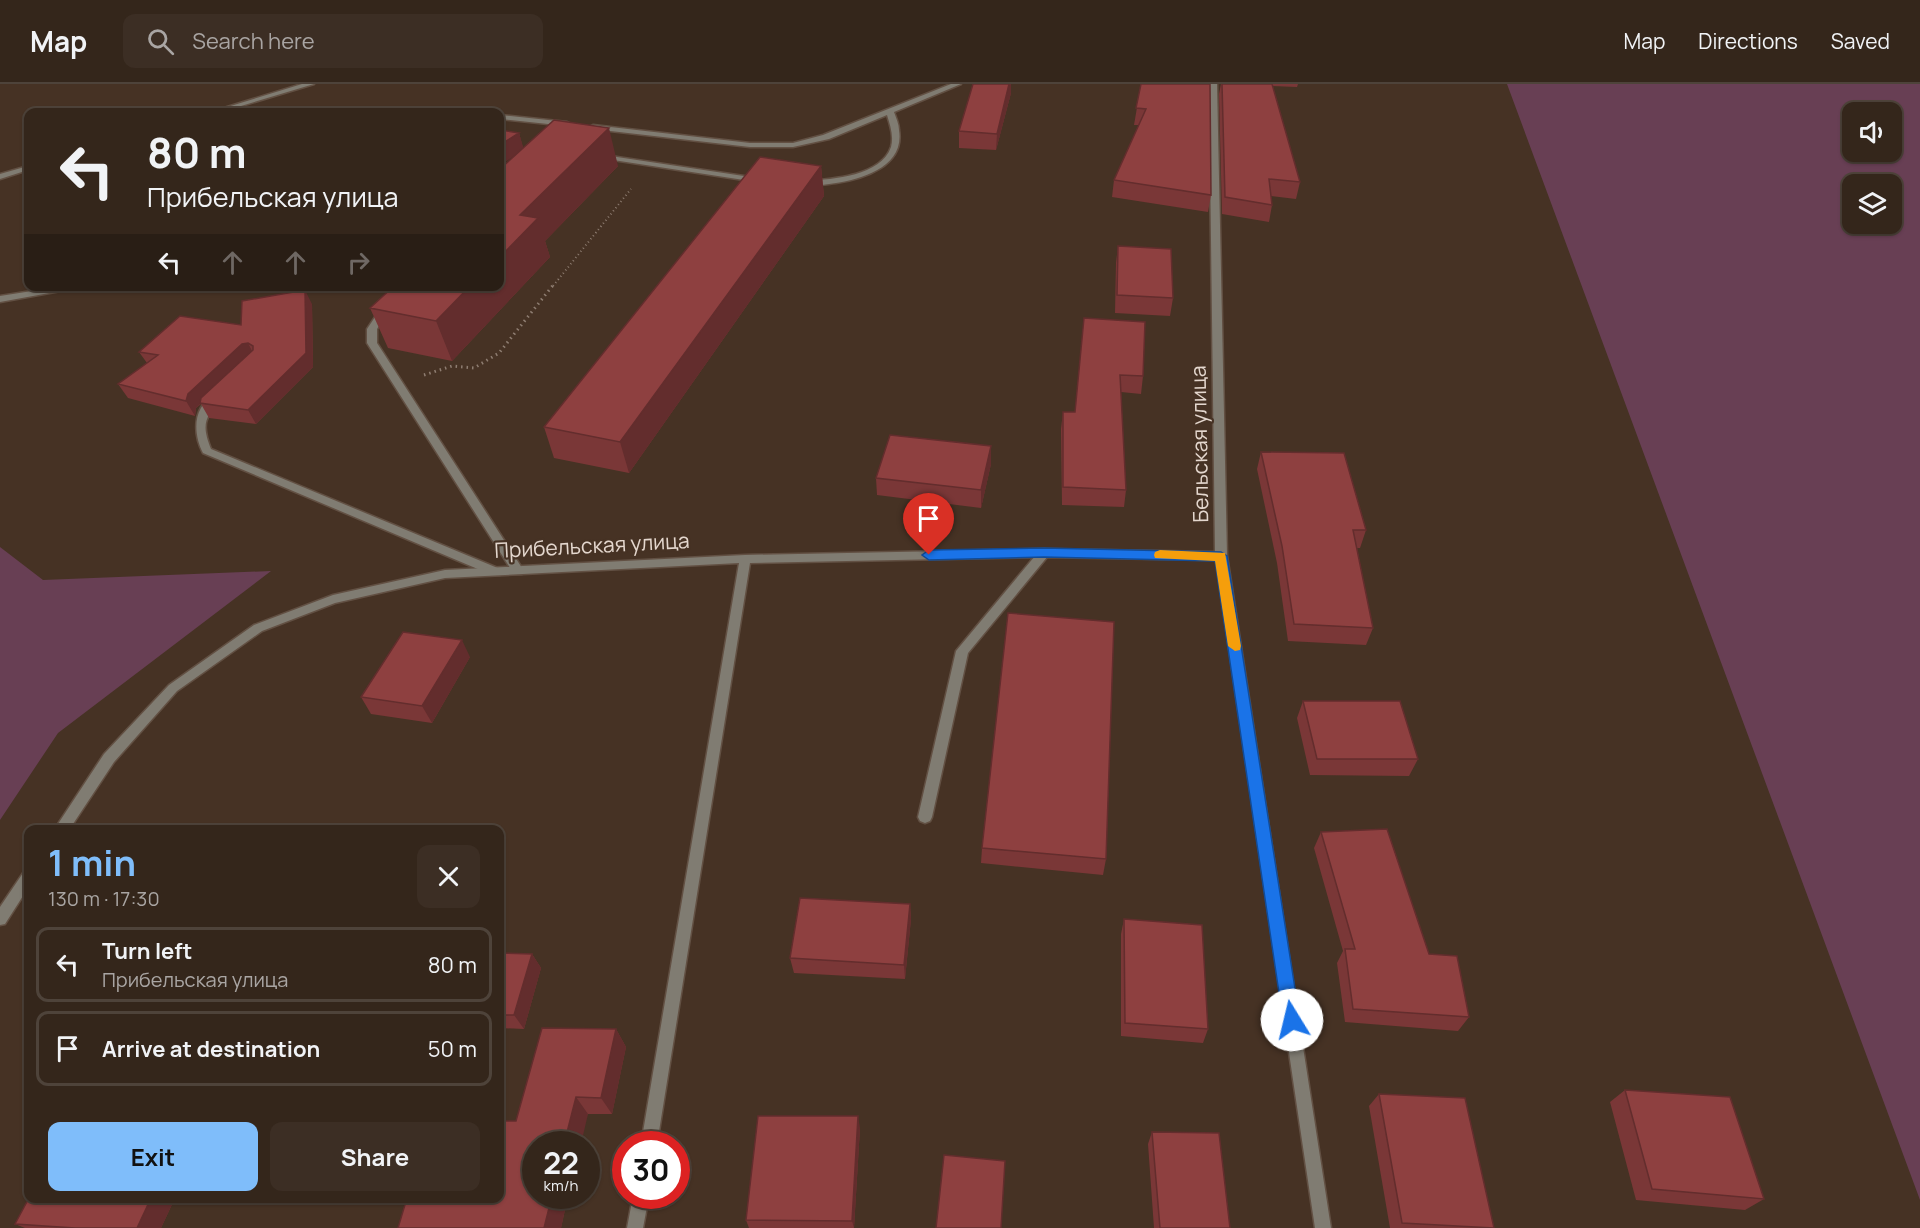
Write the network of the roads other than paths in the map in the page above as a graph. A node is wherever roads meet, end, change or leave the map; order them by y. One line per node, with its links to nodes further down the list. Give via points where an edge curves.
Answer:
1 (310, 84): 4 (street)
2 (957, 84): 5 (street)
3 (1213, 84): 19 (street, Бельская улица)
4 (229, 108)
5 (890, 111): 8 (street, via 826,137 793,145 750,145); 13 (street, via 896,141 884,164 845,180)
6 (504, 117): 7 (street)
7 (577, 126)
8 (589, 127)
9 (595, 156): 12 (street)
10 (24, 169): 11 (street)
11 (0, 177)
12 (769, 182)
13 (801, 183)
14 (52, 291): 15 (street)
15 (0, 299)
16 (395, 300): 21 (street, via 375,321 370,335 372,343)
17 (229, 386): 22 (street, via 204,410 199,430 207,451)
18 (1044, 553): 19 (street, Прибельская улица); 20 (street, Прибельская улица); 23 (street, via 962,651)
19 (1221, 556): 30 (street, Бельская улица)
20 (745, 559): 21 (street, Прибельская улица); 27 (street)
21 (518, 571): 22 (street, Прибельская улица)
22 (496, 572): 24 (street, Прибельская улица, via 445,574 333,599 258,628 173,688 109,758)
23 (925, 817)
24 (64, 825)
25 (24, 883): 26 (street)
26 (0, 918)
27 (651, 1131)
28 (639, 1209): 29 (street)
29 (635, 1228)
30 (1323, 1228)

